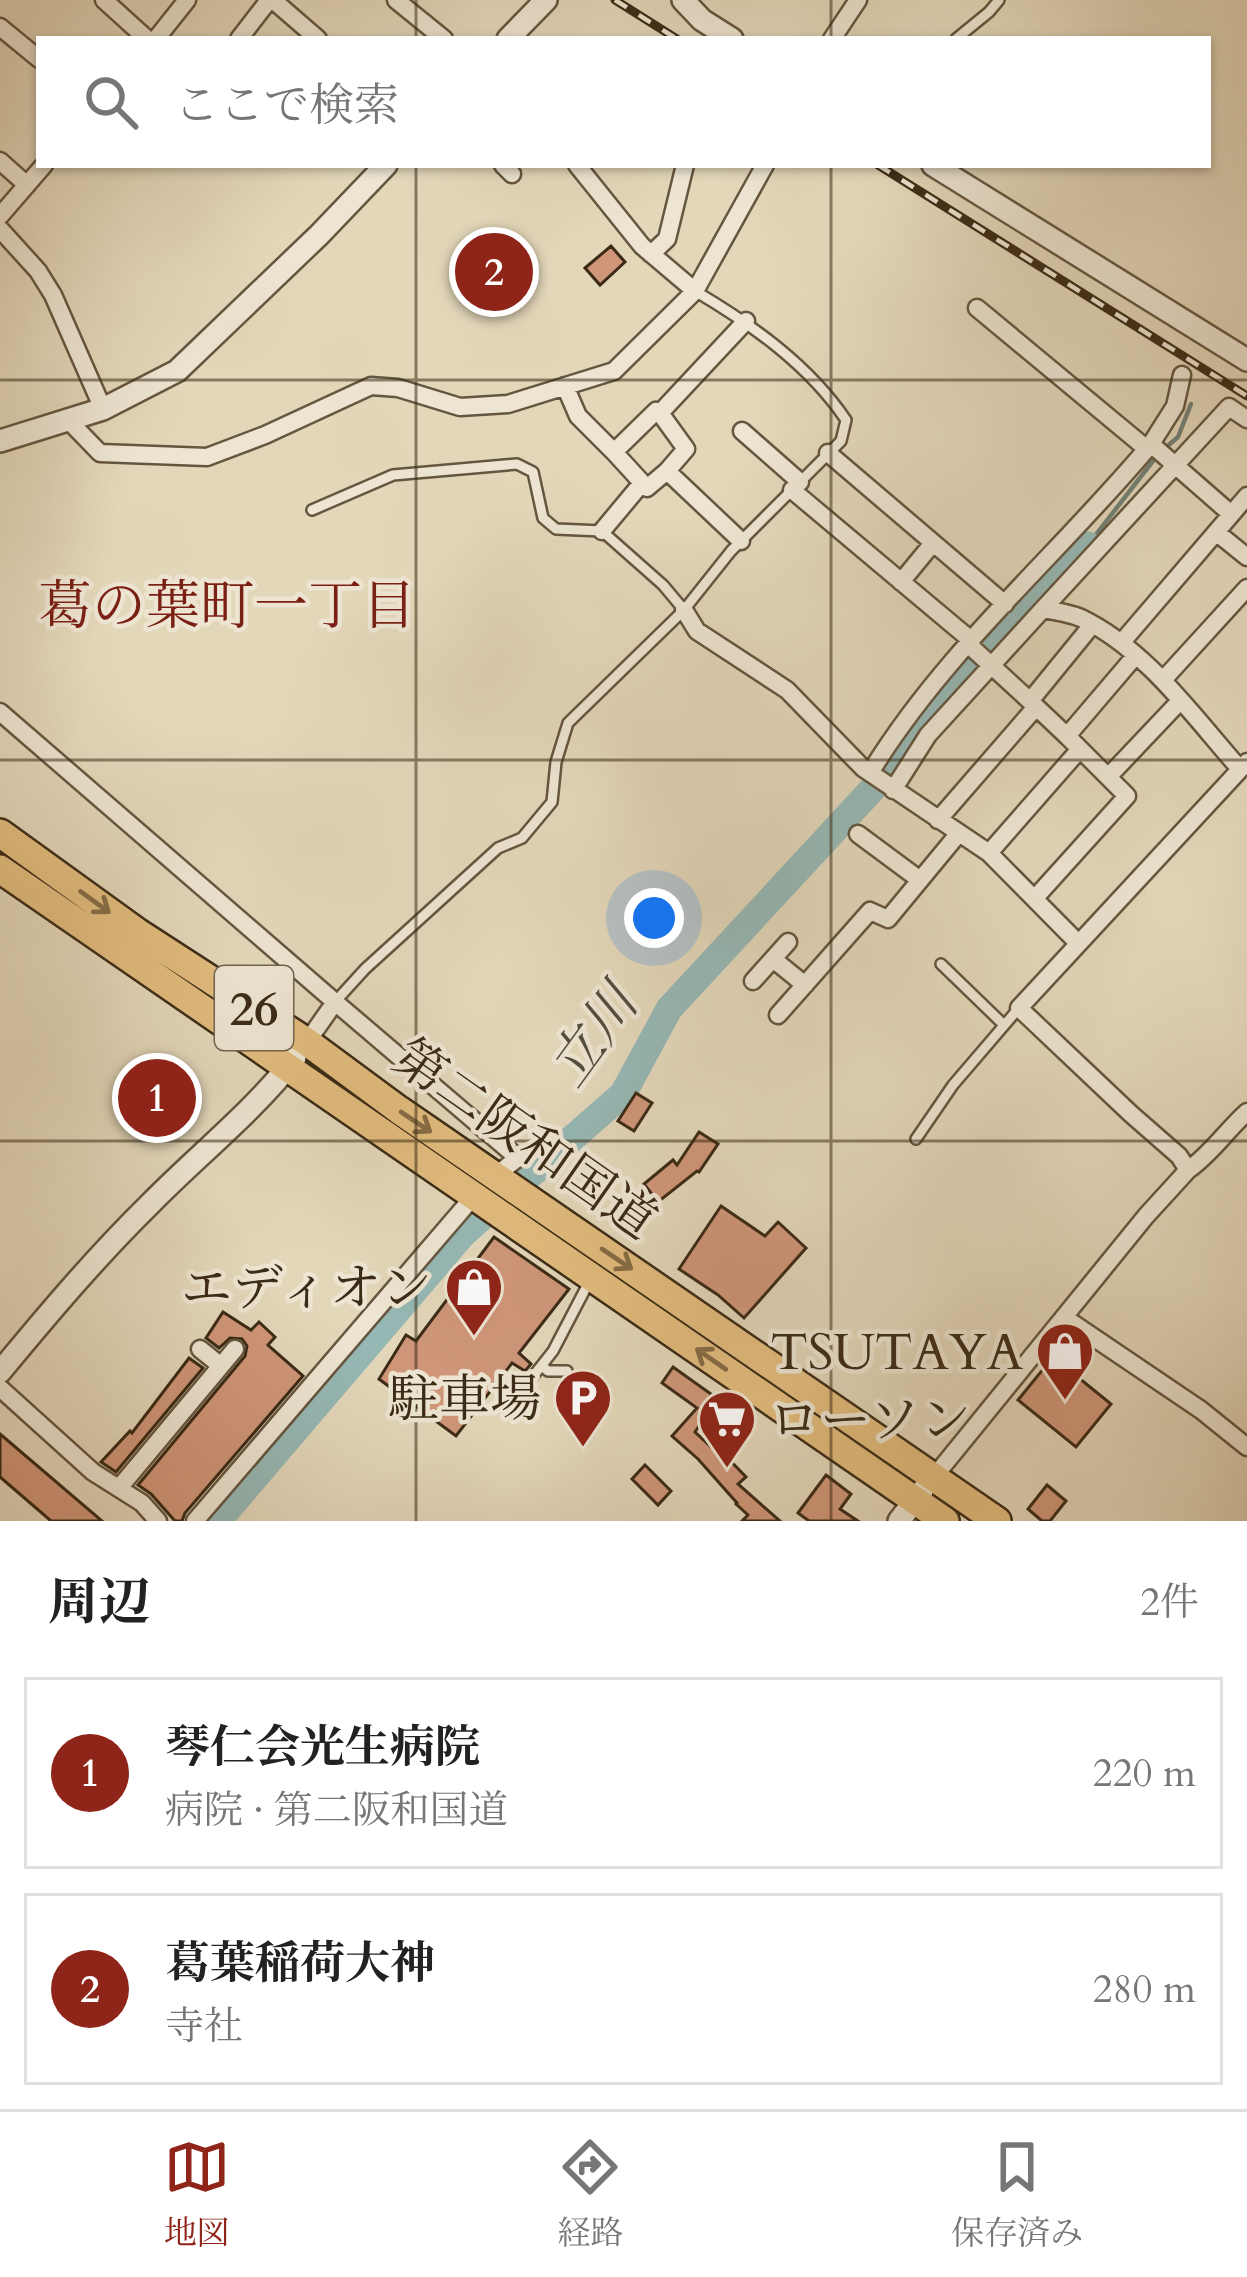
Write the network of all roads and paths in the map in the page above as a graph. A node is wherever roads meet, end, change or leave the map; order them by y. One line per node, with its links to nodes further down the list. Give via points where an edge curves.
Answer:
1 (104, 0): 10 (street)
2 (188, 0): 11 (street)
3 (271, 0): 12 (street); 13 (street)
4 (546, 0): 15 (street)
5 (682, 0): 16 (street)
6 (858, 0): 17 (street)
7 (999, 0): 18 (lane)
8 (406, 3): 14 (street)
9 (0, 27): 19 (street)
10 (143, 36)
11 (158, 36)
12 (241, 36)
13 (314, 36)
14 (441, 36)
15 (511, 36)
16 (727, 36)
17 (834, 36)
18 (960, 36)
19 (36, 57)
20 (0, 161): 27 (street)
21 (41, 168): 27 (street)
22 (383, 168): 37 (street, via 177,371)
23 (579, 168): 30 (street)
24 (684, 168): 30 (street, via 667,239)
25 (763, 168): 31 (street)
26 (962, 174): 34 (street)
27 (27, 185): 28 (street)
28 (0, 216)
29 (0, 229): 37 (street, via 53,295)
30 (651, 254): 31 (street)
31 (695, 291): 33 (lane); 36 (street, via 614,371)
32 (977, 308): 43 (street)
33 (746, 321): 38 (street); 45 (lane, via 829,394 846,420)
34 (1246, 357)
35 (1182, 375): 43 (street)
36 (565, 386): 40 (street, via 508,404 460,407 371,386 207,457 100,453); 44 (street, via 578,416)
37 (103, 409): 40 (street)
38 (660, 413): 44 (street); 47 (street, via 686,449)
39 (1247, 419): 46 (street, via 1229,407)
40 (68, 420): 42 (street)
41 (742, 431): 49 (street)
42 (0, 441)
43 (1150, 446): 46 (street); 60 (street)
44 (614, 452): 48 (street)
45 (828, 453): 49 (lane); 56 (street)
46 (1172, 463): 52 (street); 60 (street)
47 (667, 472): 48 (street, via 646,488); 55 (street)
48 (642, 483): 53 (street)
49 (796, 486): 55 (lane); 58 (street)
50 (1247, 496): 52 (street)
51 (312, 510): 53 (lane, via 393,476 517,464 533,472 543,518 556,530)
52 (1231, 514): 54 (street)
53 (602, 531): 62 (lane)
54 (1216, 532): 57 (street); 64 (street)
55 (741, 541): 62 (lane)
56 (933, 543): 58 (street); 61 (street)
57 (1247, 557)
58 (901, 581): 65 (street)
59 (1247, 588): 68 (street)
60 (1036, 598): 61 (street); 63 (street); 67 (street)
61 (1005, 604): 65 (street)
62 (684, 610): 74 (street, via 697,631 787,691); 91 (lane, via 568,723 552,802 522,838 498,848)
63 (1093, 625): 64 (street); 70 (street)
64 (1122, 642): 66 (street)
65 (970, 644): 67 (street); 74 (street)
66 (1136, 656): 68 (street); 72 (street)
67 (989, 663): 70 (street); 76 (street)
68 (1162, 680): 69 (street)
69 (1180, 700): 73 (street); 75 (street)
70 (1033, 704): 72 (street); 77 (street)
71 (0, 712): 91 (street)
72 (1073, 743): 75 (street); 81 (street)
73 (1243, 765): 86 (street)
74 (870, 773): 76 (street)
75 (1108, 777): 84 (street, via 1127,796)
76 (890, 788): 77 (street)
77 (938, 820): 79 (street)
78 (0, 833): 95 (highway, 第二阪和国道 / 26, one-way to 95)
79 (959, 833): 81 (street); 83 (street)
80 (858, 834): 83 (street)
81 (989, 853): 84 (street)
82 (0, 869): 96 (highway, 第二阪和国道 / 26)
83 (920, 880): 90 (street, via 888,920 870,911)
84 (1035, 898): 86 (street)
85 (788, 942): 87 (street)
86 (1078, 943): 92 (street)
87 (773, 959): 89 (street); 90 (street)
88 (941, 964): 94 (lane)
89 (753, 981)
90 (805, 985): 93 (street)
91 (335, 1003): 95 (street); 100 (street, via 518,1158)
92 (1019, 1008): 94 (lane); 99 (street)
93 (778, 1015)
94 (1004, 1025): 98 (lane)
95 (307, 1042): 96 (street); 100 (highway, 第二阪和国道 / 26, one-way to 100)
96 (287, 1068): 100 (highway, 第二阪和国道 / 26); 108 (street, via 148,1205)
97 (1247, 1112): 99 (street)
98 (916, 1139)
99 (1188, 1170): 102 (street)
100 (497, 1194): 101 (highway, 第二阪和国道 / 26); 112 (highway, 第二阪和国道 / 26, one-way to 112); 116 (street)
101 (592, 1277): 106 (lane); 114 (highway, 第二阪和国道 / 26, one-way to 101)
102 (1065, 1318): 111 (street); 112 (street)
103 (200, 1348): 105 (street)
104 (235, 1349): 105 (street)
105 (221, 1366): 113 (street, via 170,1439)
106 (542, 1366): 107 (lane); 110 (lane)
107 (567, 1371)
108 (0, 1372)
109 (0, 1388): 113 (street)
110 (519, 1394)
111 (1247, 1447)
112 (934, 1477): 114 (street); 118 (highway, 第二阪和国道 / 26)
113 (119, 1488): 115 (street)
114 (907, 1510): 117 (highway, 第二阪和国道 / 26)
115 (158, 1521)
116 (195, 1521)
117 (945, 1521)
118 (997, 1521)

